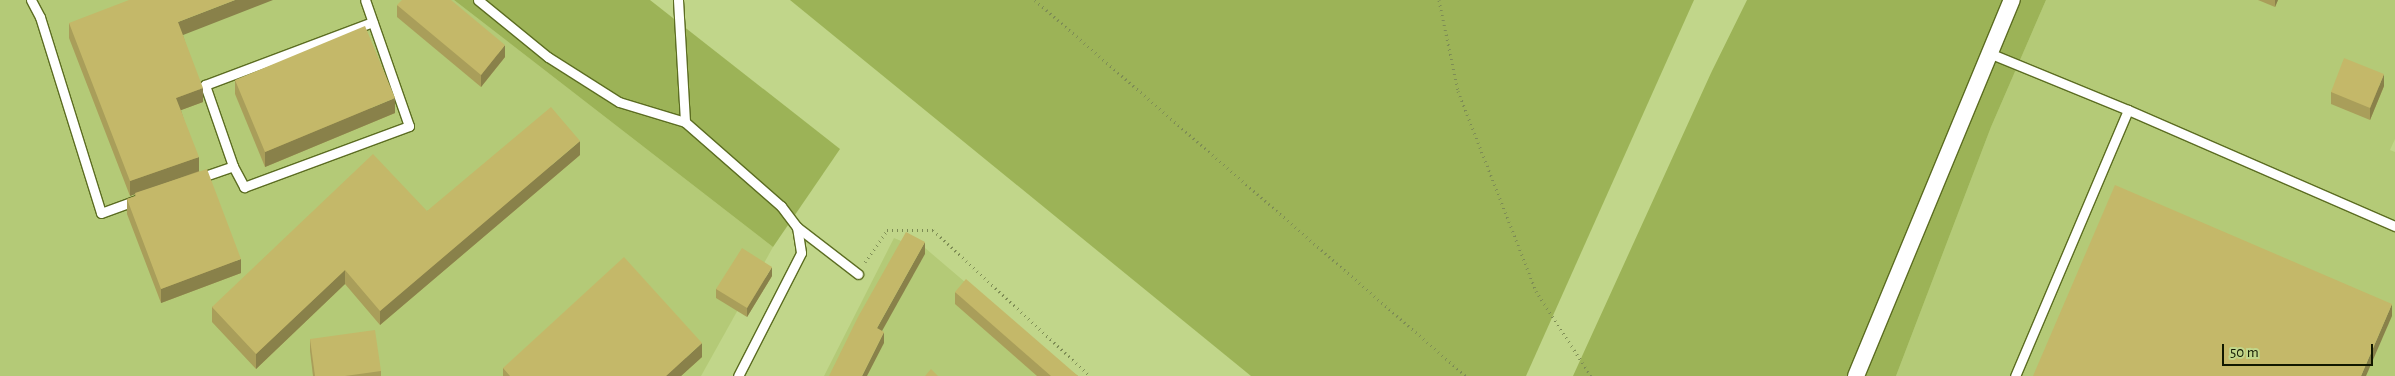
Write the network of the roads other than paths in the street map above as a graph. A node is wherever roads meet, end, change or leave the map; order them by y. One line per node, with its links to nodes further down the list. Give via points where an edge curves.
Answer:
1 (31, 0): 12 (lane, via 40,18 101,213)
2 (366, 0): 6 (lane)
3 (478, 0): 9 (lane, via 548,57 619,102)
4 (678, 0): 9 (lane)
5 (2012, 0): 7 (street)
6 (374, 22): 10 (lane, via 206,85); 10 (lane, via 410,126 244,187)
7 (1989, 53): 8 (lane); 19 (street)
8 (2128, 110): 13 (lane); 20 (lane)
9 (685, 122): 14 (lane, via 781,206)
10 (233, 166): 11 (lane)
11 (186, 183)
12 (148, 196)
13 (2395, 226)
14 (797, 227): 15 (lane); 16 (lane, via 801,253)
15 (858, 274)
16 (745, 361): 17 (lane); 18 (lane)
17 (738, 376)
18 (746, 376)
19 (1856, 376)
20 (2015, 376)

